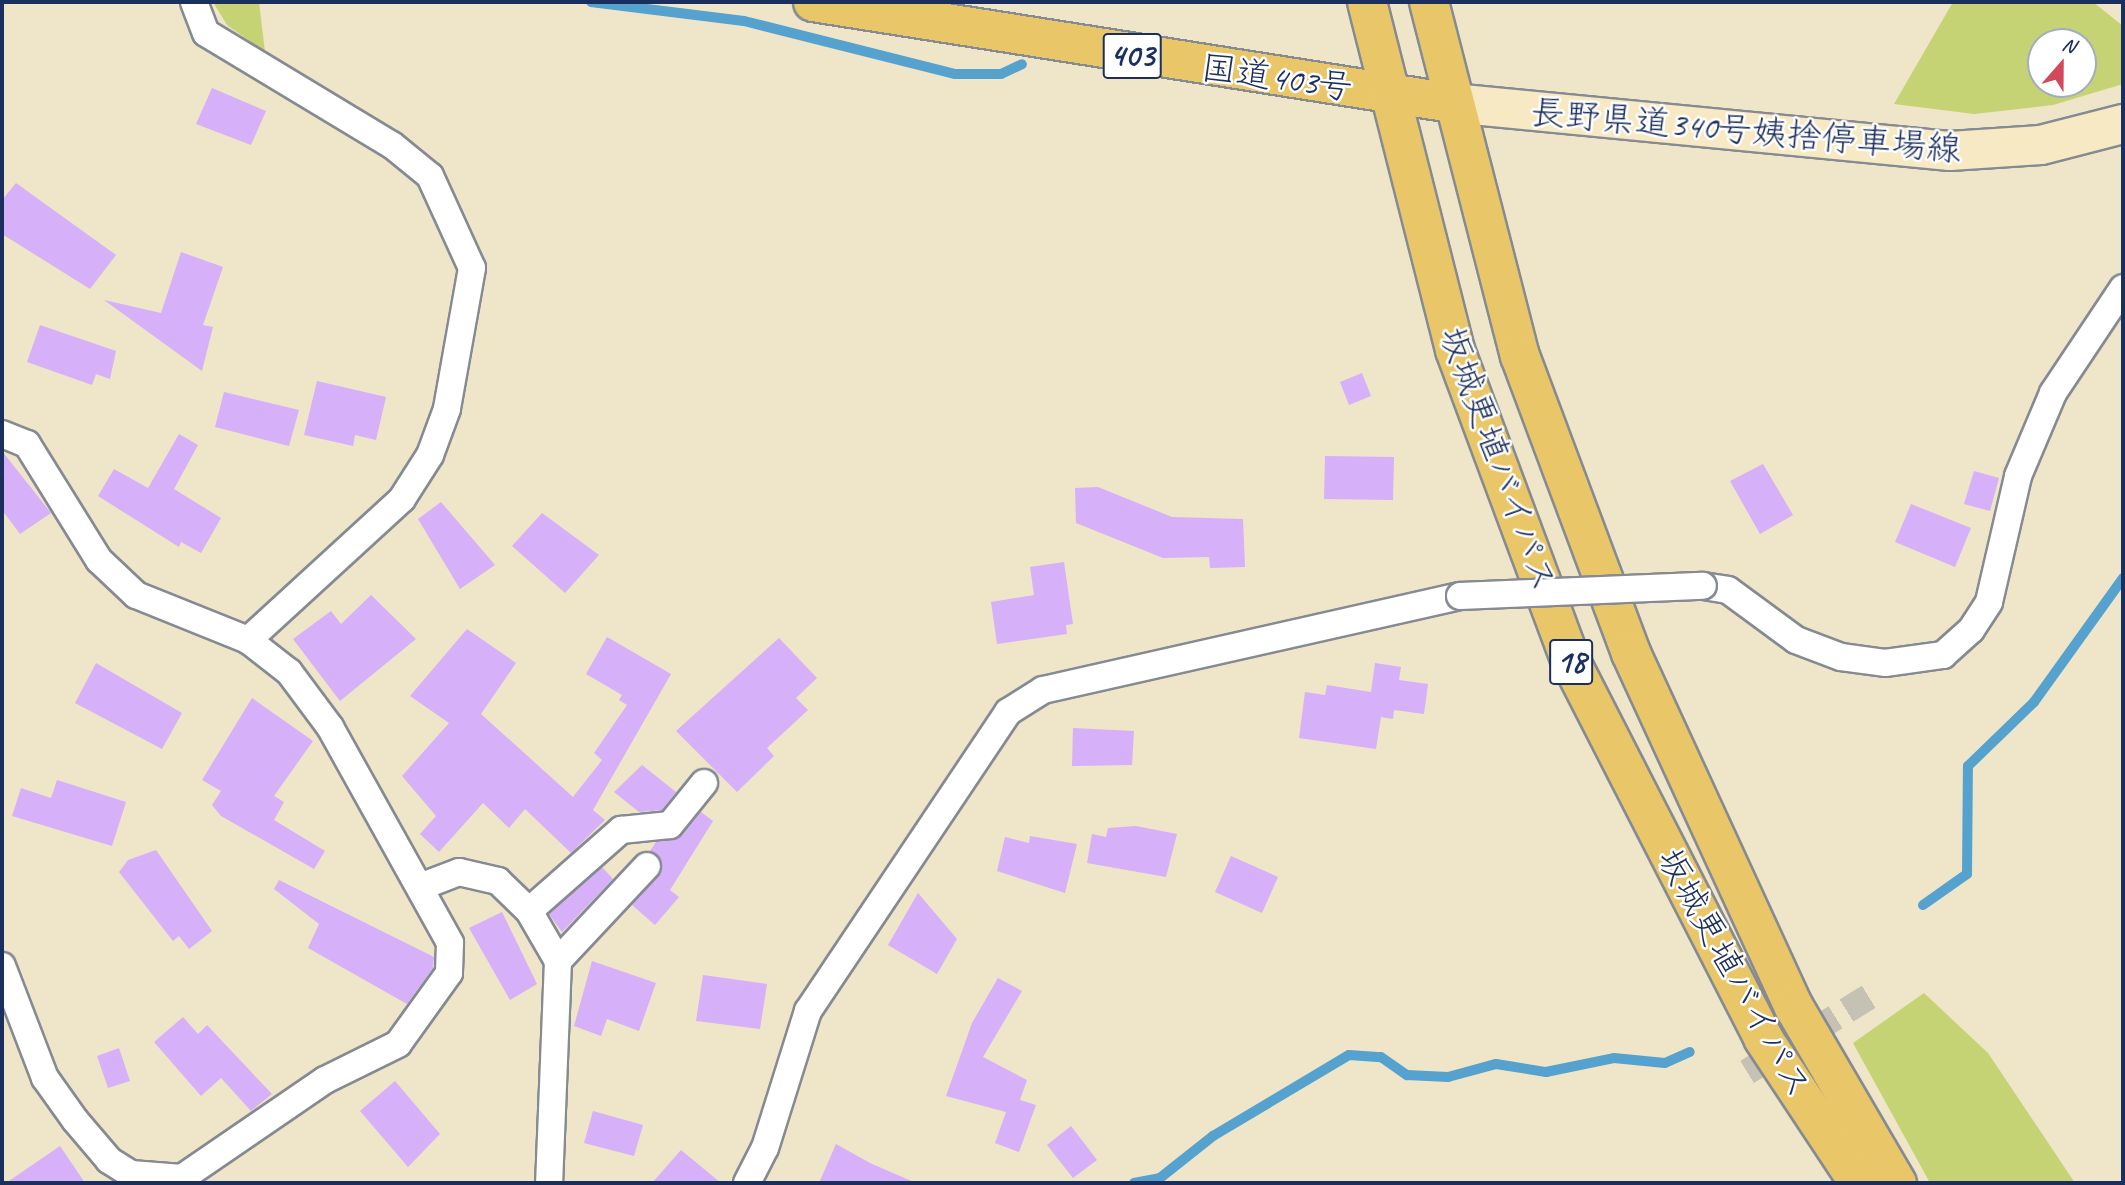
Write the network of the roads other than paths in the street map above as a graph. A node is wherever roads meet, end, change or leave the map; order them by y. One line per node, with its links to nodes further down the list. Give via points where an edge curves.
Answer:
1 (194, 2): 11 (street, via 206,33 392,145 430,176 472,268 447,409 430,455 402,499)
2 (813, 2): 5 (highway, 国道403号 / 403)
3 (1367, 2): 6 (highway, 坂城更埴バイパス / 18)
4 (1429, 2): 7 (highway, 坂城更埴バイパス / 18)
5 (956, 14): 6 (highway, 国道403号 / 403)
6 (1390, 94): 7 (highway, 国道403号 / 403); 20 (highway, 坂城更埴バイパス / 18, via 1455,350 1572,664 1763,1038)
7 (1451, 103): 8 (main road, 長野県道340号姨捨停車場線, via 1950,151 2041,145); 21 (highway, 坂城更埴バイパス / 18, via 1520,356 1631,653 1794,1007)
8 (2123, 124)
9 (2123, 288): 19 (street, bridge, via 2053,393 2018,476 1989,602 1971,630 1943,655 1885,663 1841,657 1796,640 1728,590 1703,586 1460,596 1043,690 1008,712 808,1011 765,1148)
10 (2, 434): 11 (street, via 27,444 99,560 136,595)
11 (248, 640): 14 (street, via 289,672 330,727)
12 (704, 783): 15 (street, via 670,825 621,830)
13 (647, 866): 16 (street)
14 (420, 887): 15 (street, via 459,872 498,881); 17 (street, via 450,943 449,973 398,1044 325,1080 182,1178 131,1174 109,1160 83,1130 45,1077)
15 (529, 911): 16 (street)
16 (558, 961): 18 (street)
17 (2, 966)
18 (549, 1183)
19 (747, 1183)
20 (1859, 1183)
21 (1897, 1183)

